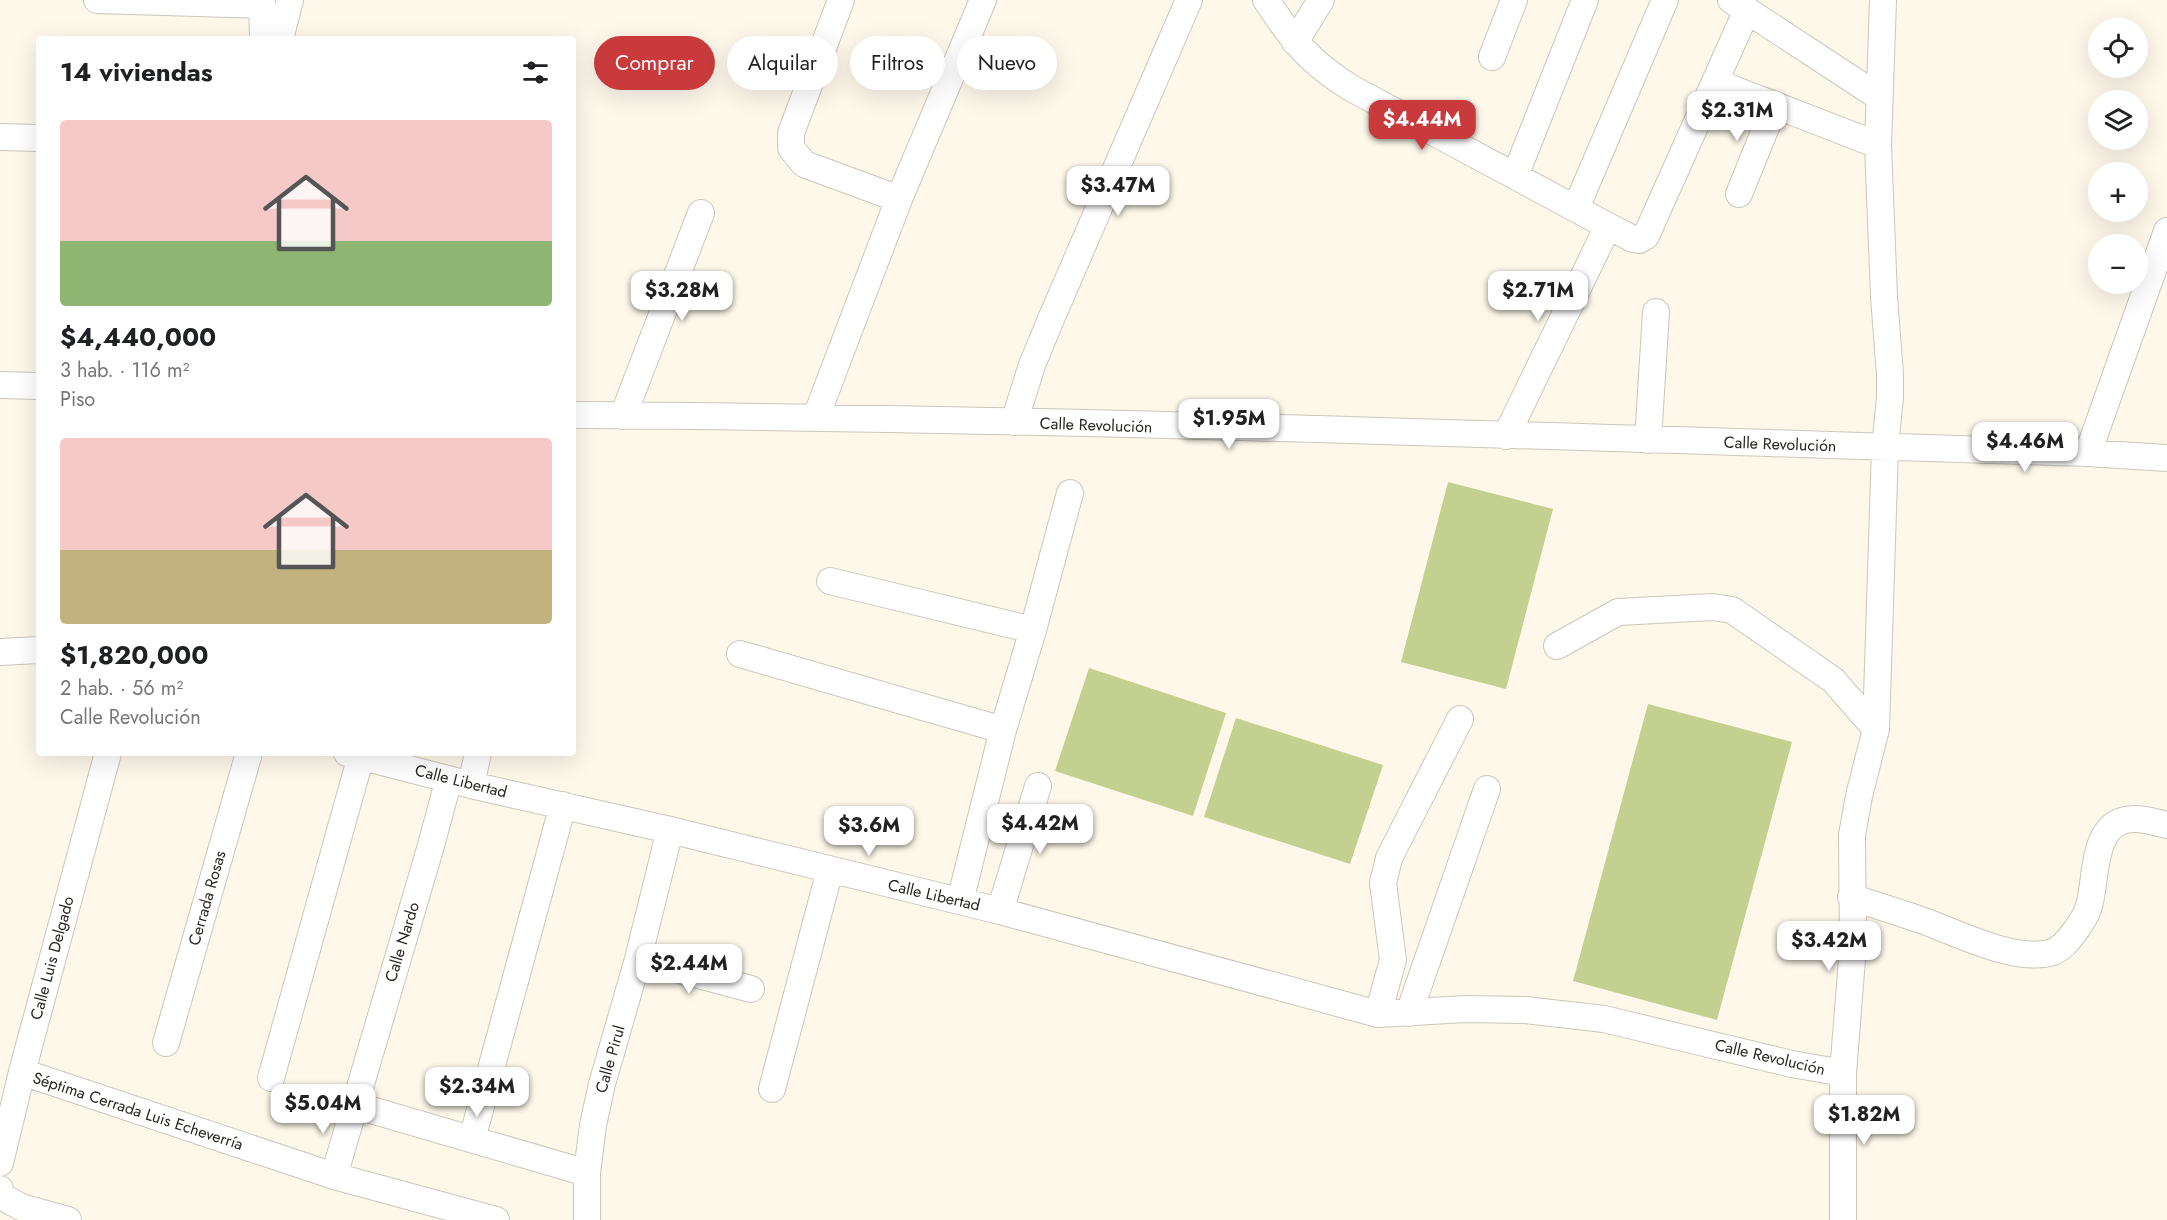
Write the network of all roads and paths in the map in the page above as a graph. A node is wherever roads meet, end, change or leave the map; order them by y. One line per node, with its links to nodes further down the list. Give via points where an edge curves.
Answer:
1 (97, 0): 12 (street)
2 (290, 0): 15 (street)
3 (841, 0): 26 (street, via 791,133 791,148 804,164)
4 (983, 0): 26 (street)
5 (1189, 0): 37 (street, via 1051,319)
6 (1266, 0): 16 (street)
7 (1321, 0): 16 (street)
8 (1514, 0): 17 (street)
9 (1585, 0): 24 (street)
10 (1665, 0): 27 (street)
11 (1883, 0): 19 (street)
12 (262, 2): 14 (street)
13 (1739, 5): 18 (street); 19 (street)
14 (263, 36)
15 (281, 36)
16 (1295, 42): 24 (street, via 1328,73 1351,88)
17 (1492, 57)
18 (1714, 82): 20 (street); 29 (street, via 1646,236 1633,239)
19 (1879, 97): 23 (street)
20 (1775, 105): 23 (street); 25 (street)
21 (0, 137): 22 (street)
22 (36, 138)
23 (1878, 145): 40 (street, via 1890,374)
24 (1515, 176): 27 (street)
25 (1739, 194)
26 (899, 199): 36 (street)
27 (1576, 208): 29 (street)
28 (702, 213): 35 (street)
29 (1608, 226): 38 (street)
30 (2167, 231): 41 (street)
31 (1656, 312): 39 (street)
32 (0, 385): 33 (street)
33 (36, 386)
34 (576, 415): 35 (street, Calle Revolución)
35 (623, 416): 36 (street, Calle Revolución)
36 (816, 417): 37 (street, Calle Revolución)
37 (1014, 422): 38 (street, Calle Revolución)
38 (1506, 436): 39 (street, Calle Revolución)
39 (1648, 440): 40 (street, Calle Revolución)
40 (1885, 447): 41 (street); 51 (street, Calle Revolución)
41 (2088, 453): 42 (street)
42 (2167, 458)
43 (1070, 493): 45 (street)
44 (831, 581): 45 (street)
45 (1033, 630): 52 (street)
46 (1557, 646): 51 (street, via 1618,612 1713,607 1732,610 1833,680)
47 (36, 650): 48 (street)
48 (0, 652)
49 (740, 654): 52 (street)
50 (1460, 719): 71 (street, via 1389,858 1383,883 1393,960)
51 (1876, 729): 65 (street, Calle Revolución, via 1852,835)
52 (1004, 730): 66 (street)
53 (107, 756): 73 (street, Calle Luis Delgado)
54 (248, 756): 72 (street, Cerrada Rosas)
55 (353, 756): 75 (street)
56 (362, 756): 58 (street, Calle Libertad)
57 (476, 756): 58 (street, Calle Nardo)
58 (460, 782): 61 (street, Calle Libertad); 77 (street, Calle Nardo, via 430,849)
59 (1038, 786): 67 (street)
60 (1486, 789): 70 (street)
61 (563, 805): 63 (street, Calle Libertad); 78 (street)
62 (2167, 825): 65 (street, via 2134,819 2121,821 2108,831 2097,851 2090,904 2064,946 2052,952 2003,951)
63 (670, 830): 64 (street, Calle Libertad); 68 (street, Calle Pirul)
64 (831, 870): 66 (street, Calle Libertad); 76 (street)
65 (1851, 897): 74 (street, Calle Revolución, via 1853,947)
66 (960, 901): 67 (street, Calle Libertad)
67 (1000, 911): 71 (street, Calle Libertad)
68 (638, 959): 69 (street); 80 (street, Calle Pirul, via 602,1084)
69 (751, 989)
70 (1409, 1013): 71 (street, Calle Revolución); 74 (street, Calle Revolución, via 1525,1010 1604,1019)
71 (1378, 1014)
72 (166, 1043)
73 (22, 1072): 79 (street, Calle Luis Delgado); 81 (street, Séptima Cerrada Luis Echeverría)
74 (1843, 1073): 86 (street)
75 (270, 1078)
76 (772, 1089)
77 (354, 1105): 78 (street); 81 (street, Calle Nardo)
78 (472, 1139): 80 (street)
79 (0, 1163)
80 (587, 1173): 83 (street, Calle Pirul)
81 (334, 1176): 85 (street, Séptima Cerrada Luis Echeverría)
82 (0, 1192): 84 (street, via 21,1207)
83 (589, 1219)
84 (68, 1220)
85 (496, 1220)
86 (1843, 1220)

